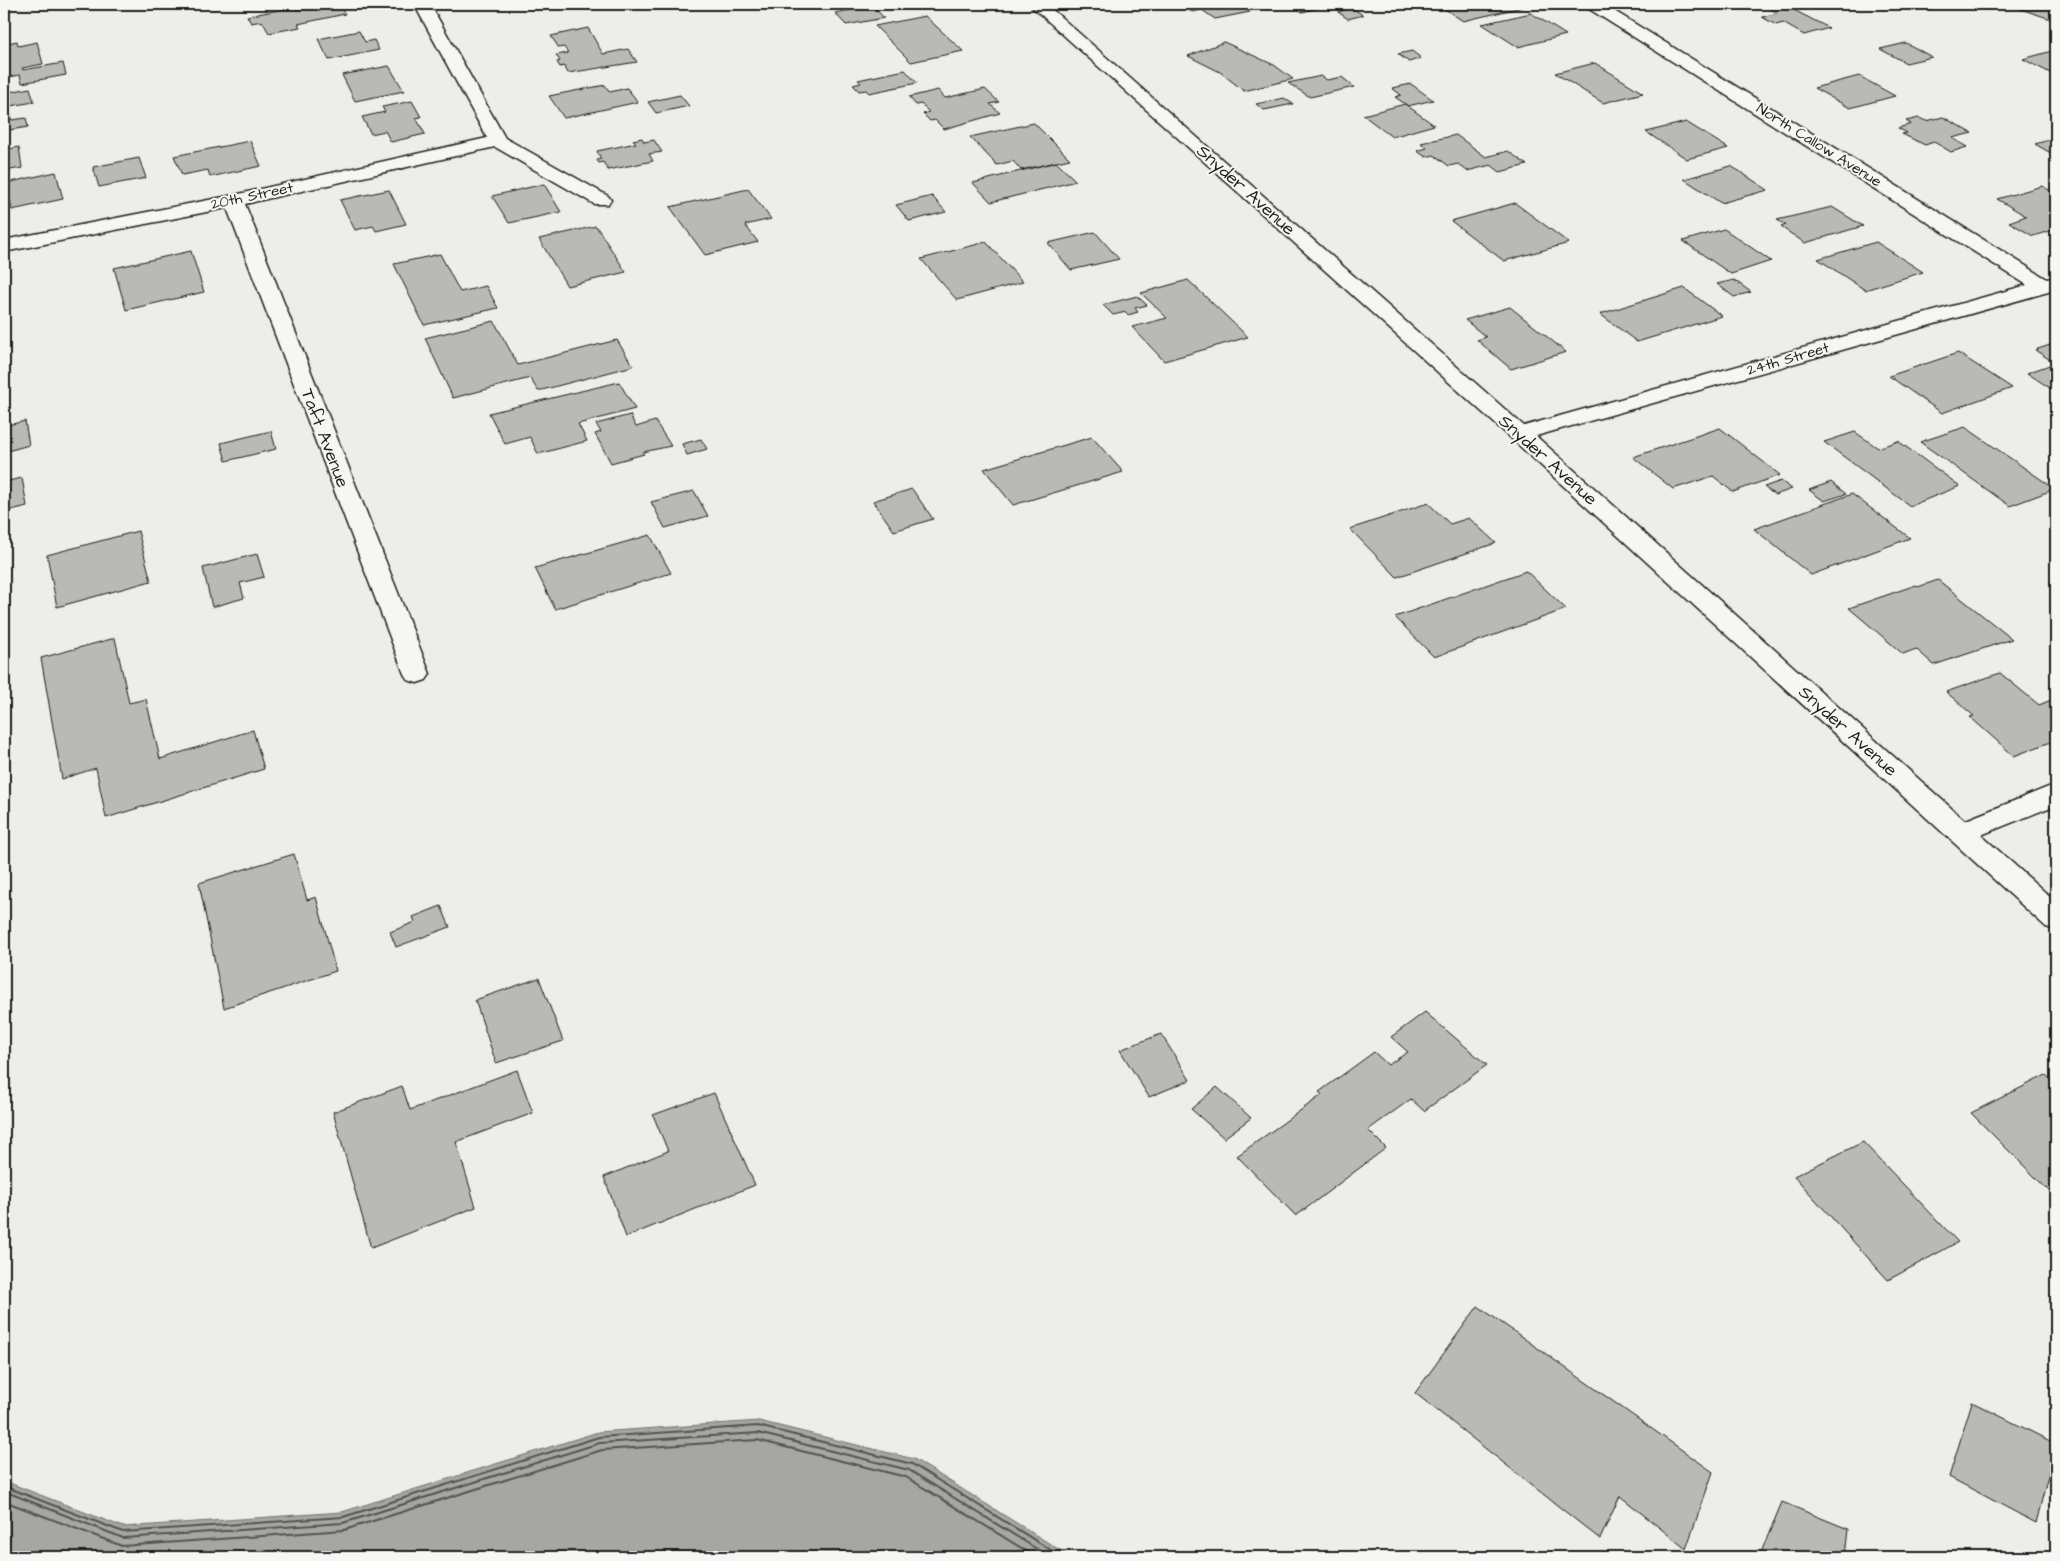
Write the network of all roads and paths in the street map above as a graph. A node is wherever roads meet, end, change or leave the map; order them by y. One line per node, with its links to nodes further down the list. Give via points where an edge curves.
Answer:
1 (422, 4): 4 (street)
2 (1037, 4): 9 (street, Snyder Avenue)
3 (1592, 4): 8 (street, North Callow Avenue)
4 (498, 141): 5 (street); 6 (street, 20th Street)
5 (601, 200)
6 (234, 201): 7 (street, 20th Street); 10 (street, Taft Avenue)
7 (4, 246)
8 (2050, 285): 9 (street, 24th Street)
9 (1520, 434): 12 (street, Snyder Avenue)
10 (417, 674)
11 (2056, 794): 12 (street)
12 (1961, 833): 13 (street, Snyder Avenue)
13 (2056, 919)

